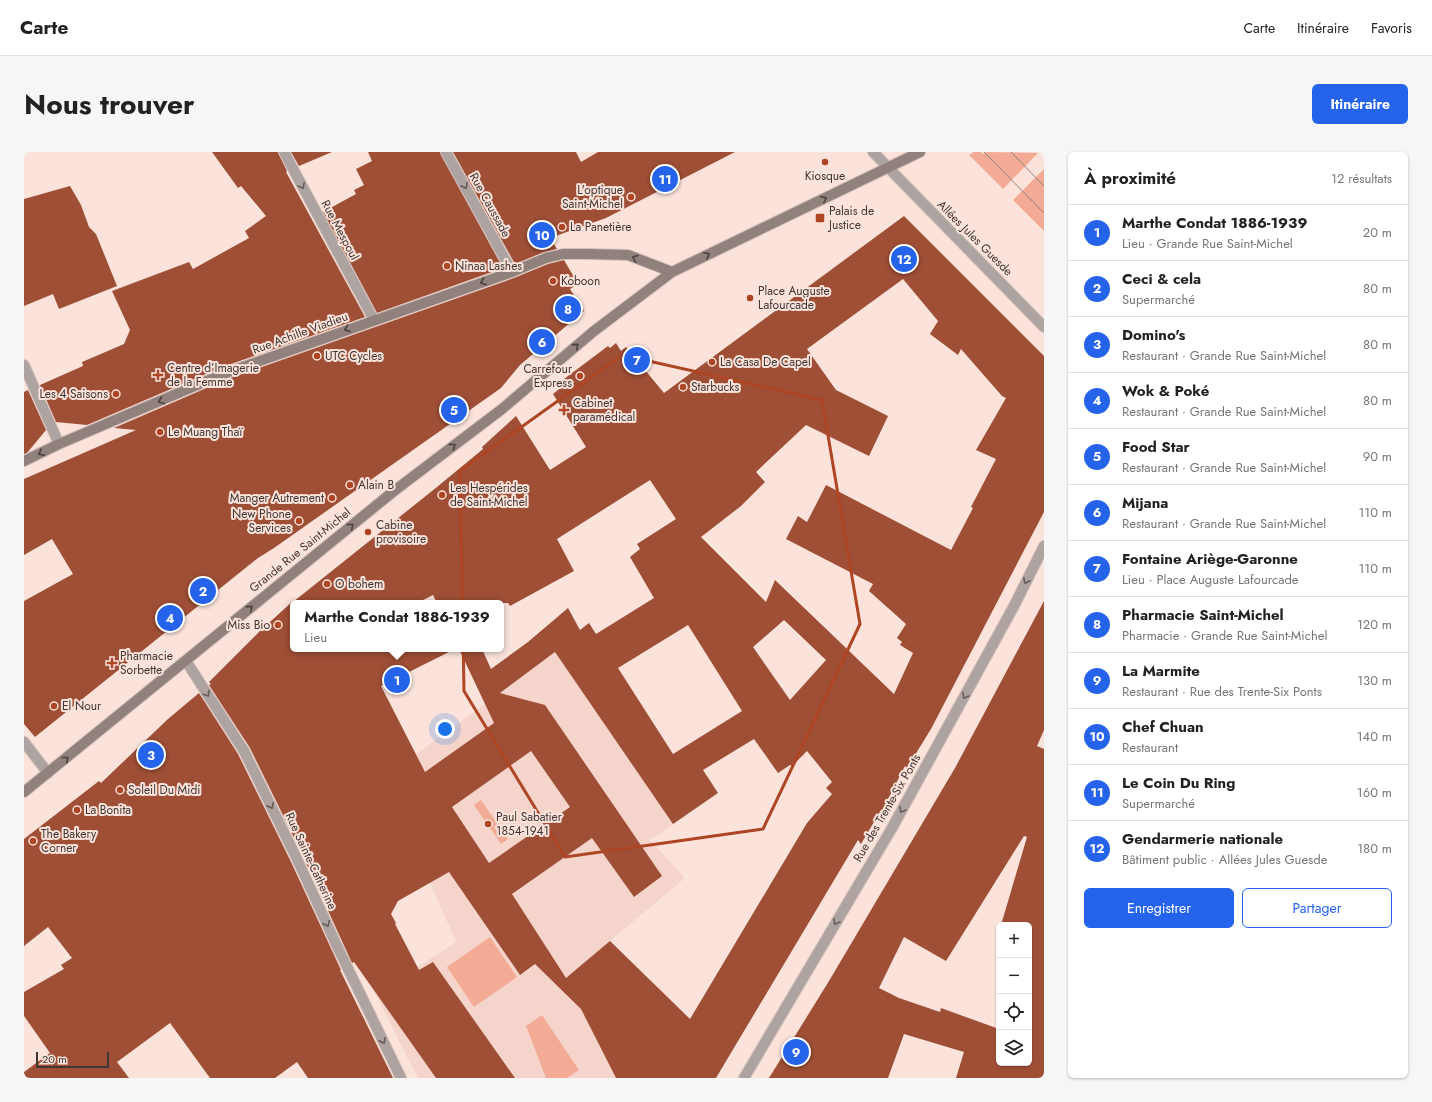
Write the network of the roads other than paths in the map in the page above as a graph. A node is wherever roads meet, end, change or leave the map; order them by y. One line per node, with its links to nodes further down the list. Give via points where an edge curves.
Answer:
1 (284, 152): 8 (street, Rue Mespoul, one-way to 8)
2 (446, 152): 6 (street, Rue Caussade, one-way to 6)
3 (873, 152): 5 (street, Allées Jules Guesde)
4 (920, 152): 5 (main road)
5 (888, 167): 7 (main road, one-way to 5); 9 (street, Allées Jules Guesde)
6 (512, 272): 7 (main road, Rue Achille Viadieu, one-way to 6, via 628,255 563,254); 8 (main road, Rue Achille Viadieu, one-way to 8)
7 (672, 272): 14 (main road, Grande Rue Saint-Michel, one-way to 7, via 394,491 502,409 594,331)
8 (374, 320): 11 (main road, Rue Achille Viadieu, one-way to 11, via 223,374)
9 (1044, 327)
10 (24, 365): 11 (street)
11 (59, 444): 12 (main road, Rue Achille Viadieu, one-way to 12)
12 (24, 461)
13 (1044, 546): 19 (street, Rue des Trente-Six Ponts, one-way to 19, via 1014,606 892,828)
14 (186, 661): 16 (main road, Grande Rue Saint-Michel, one-way to 14); 18 (street, Rue Sainte-Catherine, one-way to 18, via 244,751)
15 (24, 742): 16 (street)
16 (48, 772): 17 (main road, Grande Rue Saint-Michel)
17 (24, 792)
18 (401, 1078)
19 (744, 1078)

